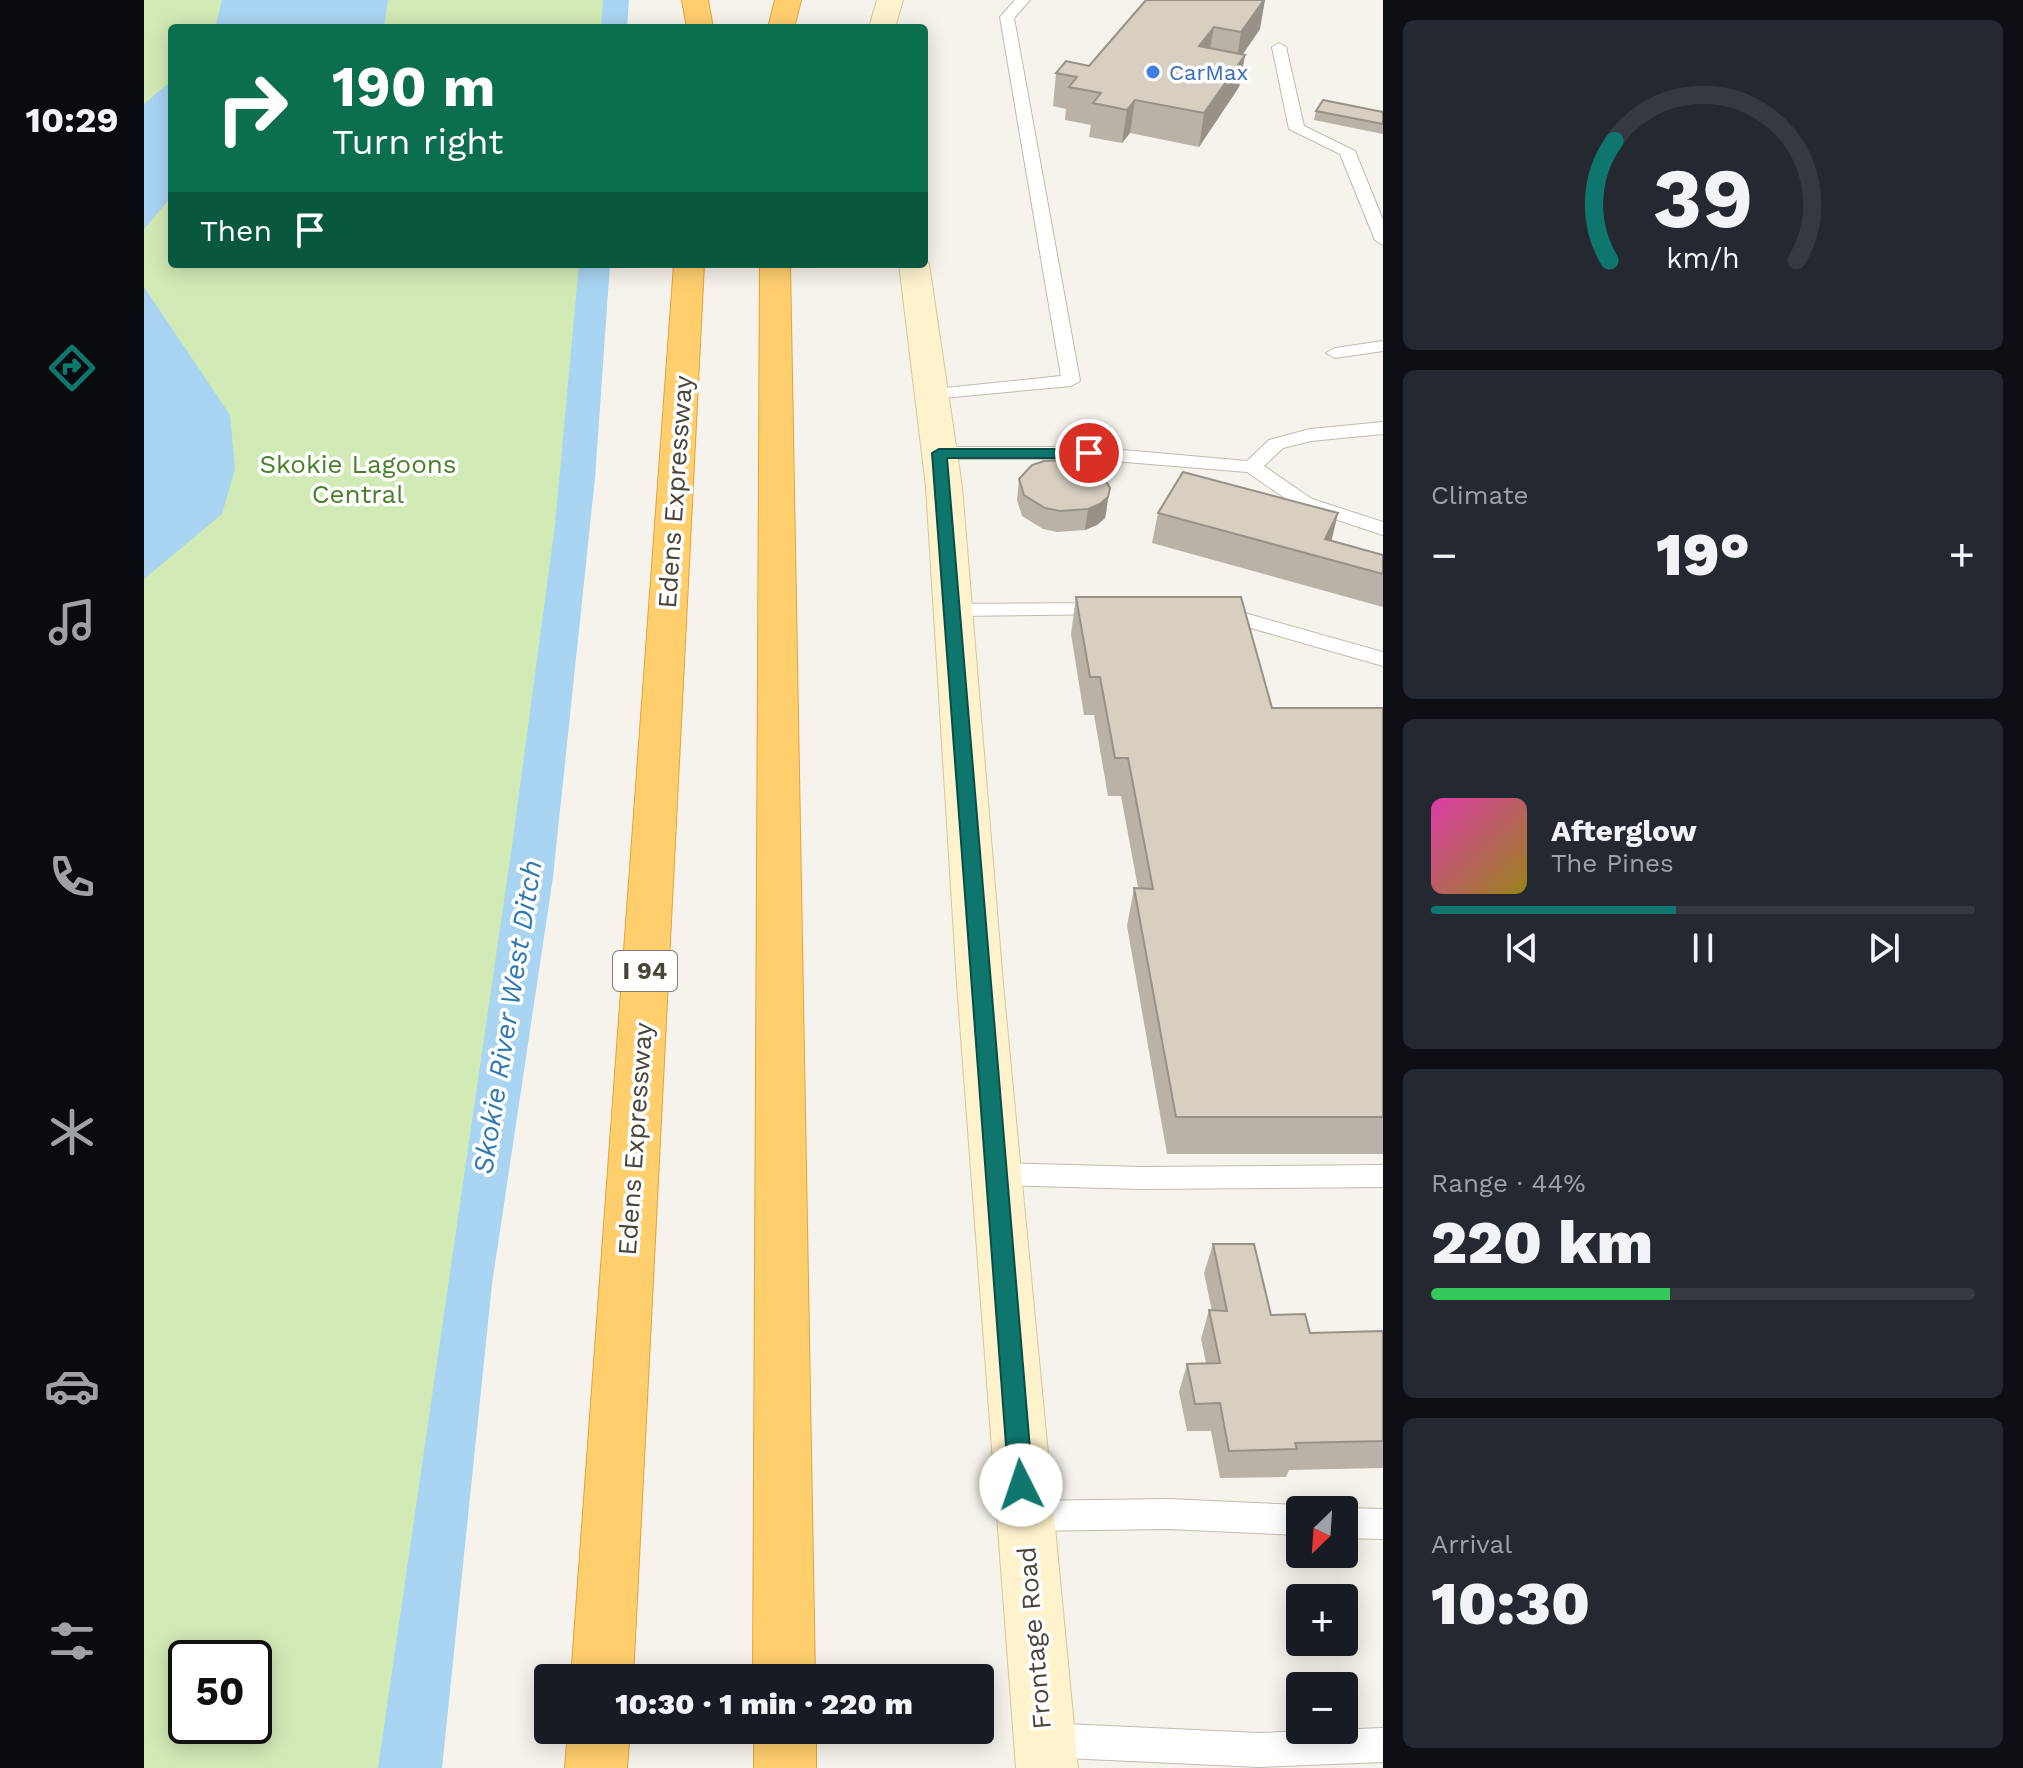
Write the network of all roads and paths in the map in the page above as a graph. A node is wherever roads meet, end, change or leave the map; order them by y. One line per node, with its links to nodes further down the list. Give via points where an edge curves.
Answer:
1 (695, 0): 7 (highway)
2 (705, 0): 8 (highway)
3 (777, 0): 9 (highway)
4 (788, 0): 10 (highway)
5 (890, 0): 11 (main road)
6 (1023, 0): 19 (lane, via 1007,17 1071,381)
7 (701, 24)
8 (702, 24)
9 (780, 24)
10 (781, 24)
11 (883, 24)
12 (1279, 47): 13 (lane, via 1287,105 1297,129 1347,151)
13 (1383, 240)
14 (689, 268): 34 (highway, Edens Expressway / I 94)
15 (775, 268): 35 (highway)
16 (915, 268): 19 (main road, Frontage Road)
17 (1383, 346): 18 (lane)
18 (1335, 353)
19 (931, 394): 21 (main road, Frontage Road)
20 (1383, 428): 22 (lane, via 1276,444)
21 (939, 453): 22 (lane, via 1089,453); 26 (main road, Frontage Road)
22 (1252, 467): 23 (lane, via 1305,503)
23 (1383, 529)
24 (1128, 608): 26 (lane)
25 (1191, 608): 27 (lane, via 1232,613)
26 (953, 610): 28 (main road, Frontage Road)
27 (1383, 659)
28 (996, 1174): 29 (lane); 30 (main road, Frontage Road)
29 (1383, 1176)
30 (1023, 1516): 31 (lane); 39 (main road, Frontage Road)
31 (1286, 1519)
32 (1358, 1523): 33 (lane)
33 (1383, 1524)
34 (603, 1664)
35 (784, 1664)
36 (598, 1744): 40 (highway)
37 (785, 1744): 41 (highway)
38 (1383, 1745): 39 (lane)
39 (1045, 1754)
40 (596, 1768)
41 (785, 1768)

